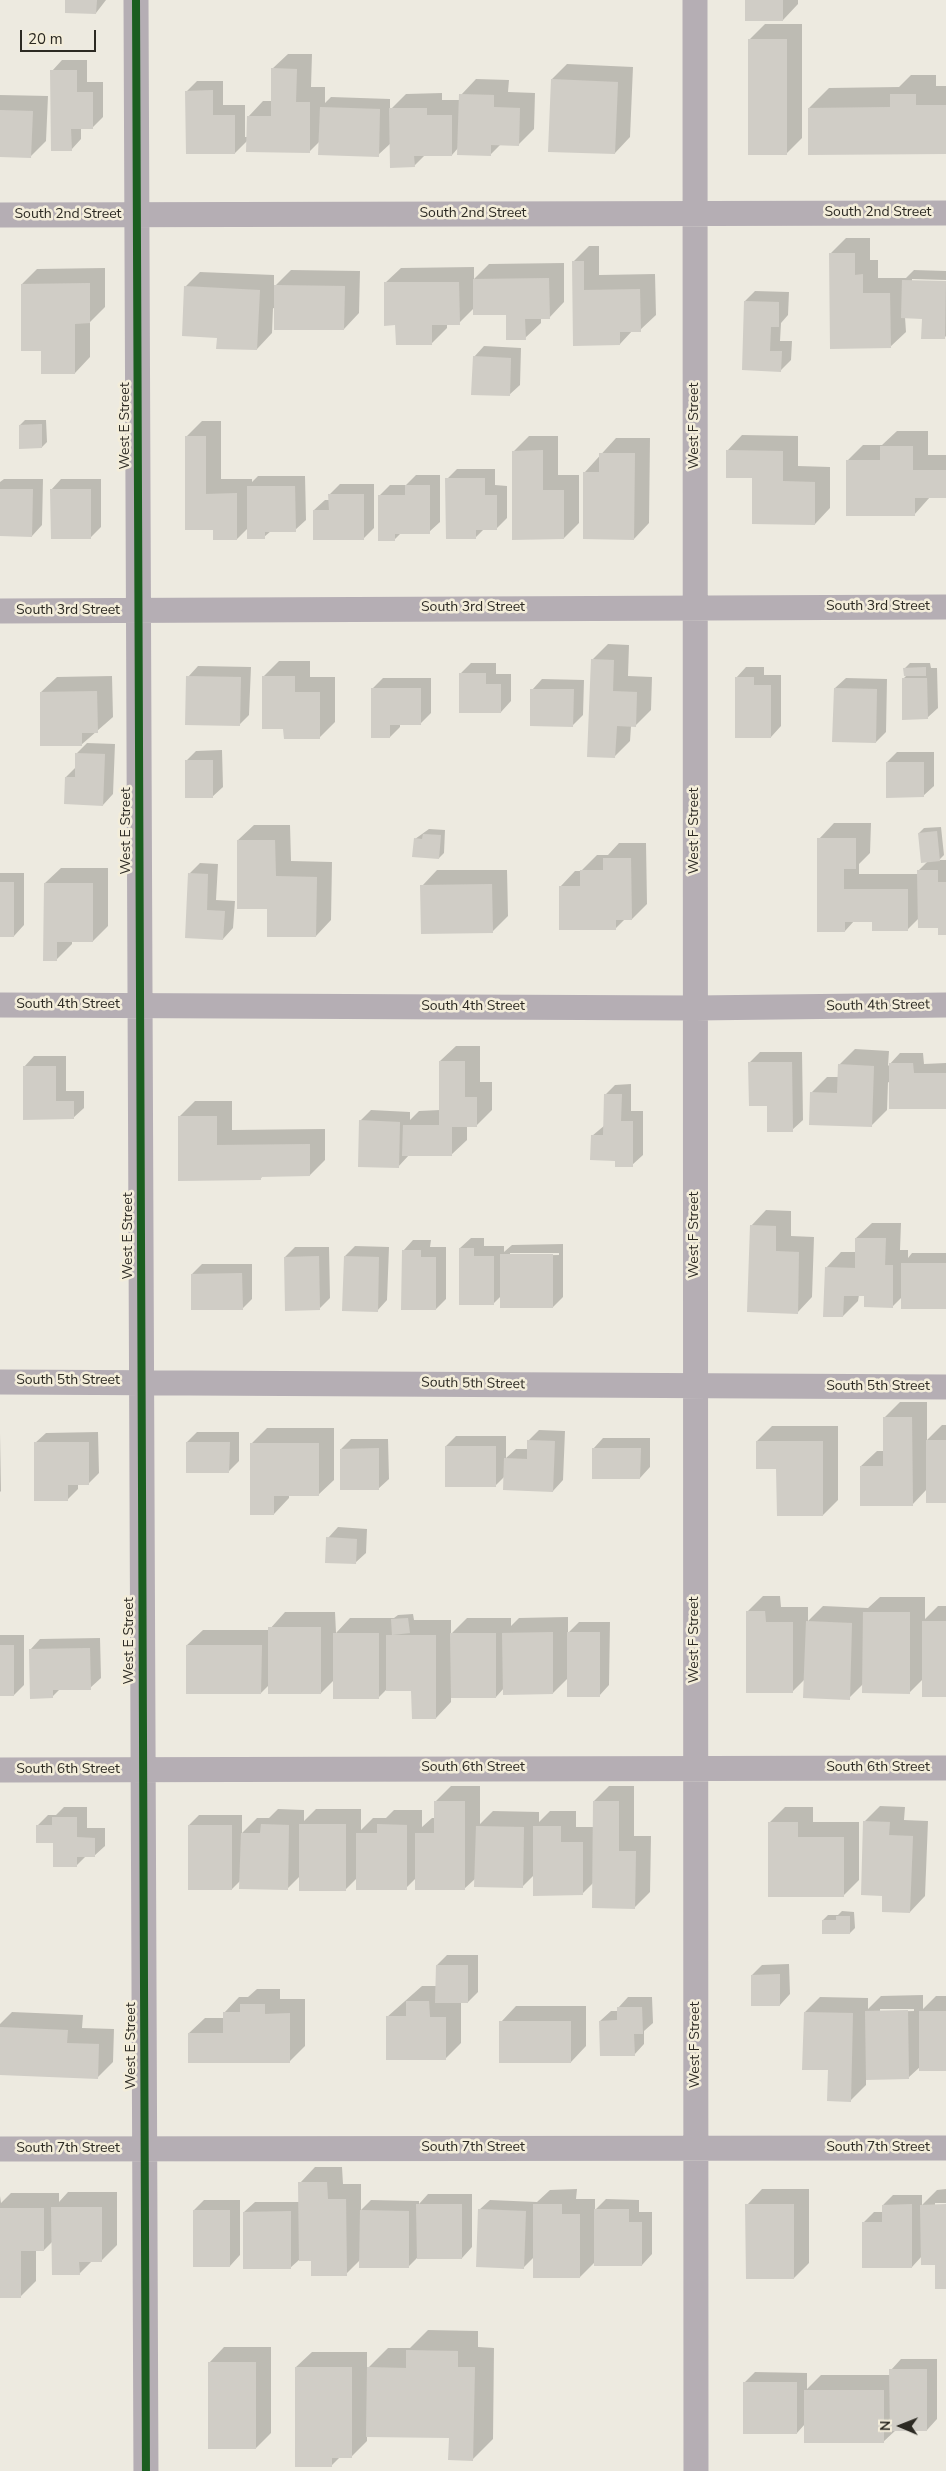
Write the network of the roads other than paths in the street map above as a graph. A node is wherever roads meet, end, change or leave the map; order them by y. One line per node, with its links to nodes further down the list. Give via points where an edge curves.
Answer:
1 (136, 0): 4 (street, West E Street)
2 (695, 0): 5 (street, West F Street)
3 (946, 213): 5 (street, South 2nd Street)
4 (137, 214): 5 (street, South 2nd Street); 6 (street, South 2nd Street); 9 (street, West E Street)
5 (695, 214): 7 (street, West F Street)
6 (0, 215)
7 (695, 607): 8 (street, South 3rd Street); 9 (street, South 3rd Street); 14 (street, West F Street)
8 (946, 607)
9 (139, 610): 10 (street, South 3rd Street); 13 (street, West E Street)
10 (0, 611)
11 (0, 1005): 13 (street, South 4th Street)
12 (946, 1005): 14 (street, South 4th Street)
13 (140, 1006): 14 (street, South 4th Street); 15 (street, West E Street)
14 (695, 1008): 17 (street, West F Street)
15 (142, 1381): 16 (street, South 5th Street); 17 (street, South 5th Street); 22 (street, West E Street)
16 (0, 1382)
17 (695, 1386): 18 (street, South 5th Street); 19 (street, West F Street)
18 (946, 1387)
19 (696, 1767): 20 (street, South 6th Street); 22 (street, South 6th Street); 24 (street, West F Street)
20 (946, 1768)
21 (0, 1770): 22 (street, South 6th Street)
22 (143, 1770): 23 (street, West E Street)
23 (145, 2148): 24 (street, South 7th Street); 26 (street, South 7th Street); 27 (street, West E Street)
24 (696, 2148): 25 (street, South 7th Street); 28 (street, West F Street)
25 (946, 2148)
26 (0, 2149)
27 (146, 2471)
28 (696, 2471)

